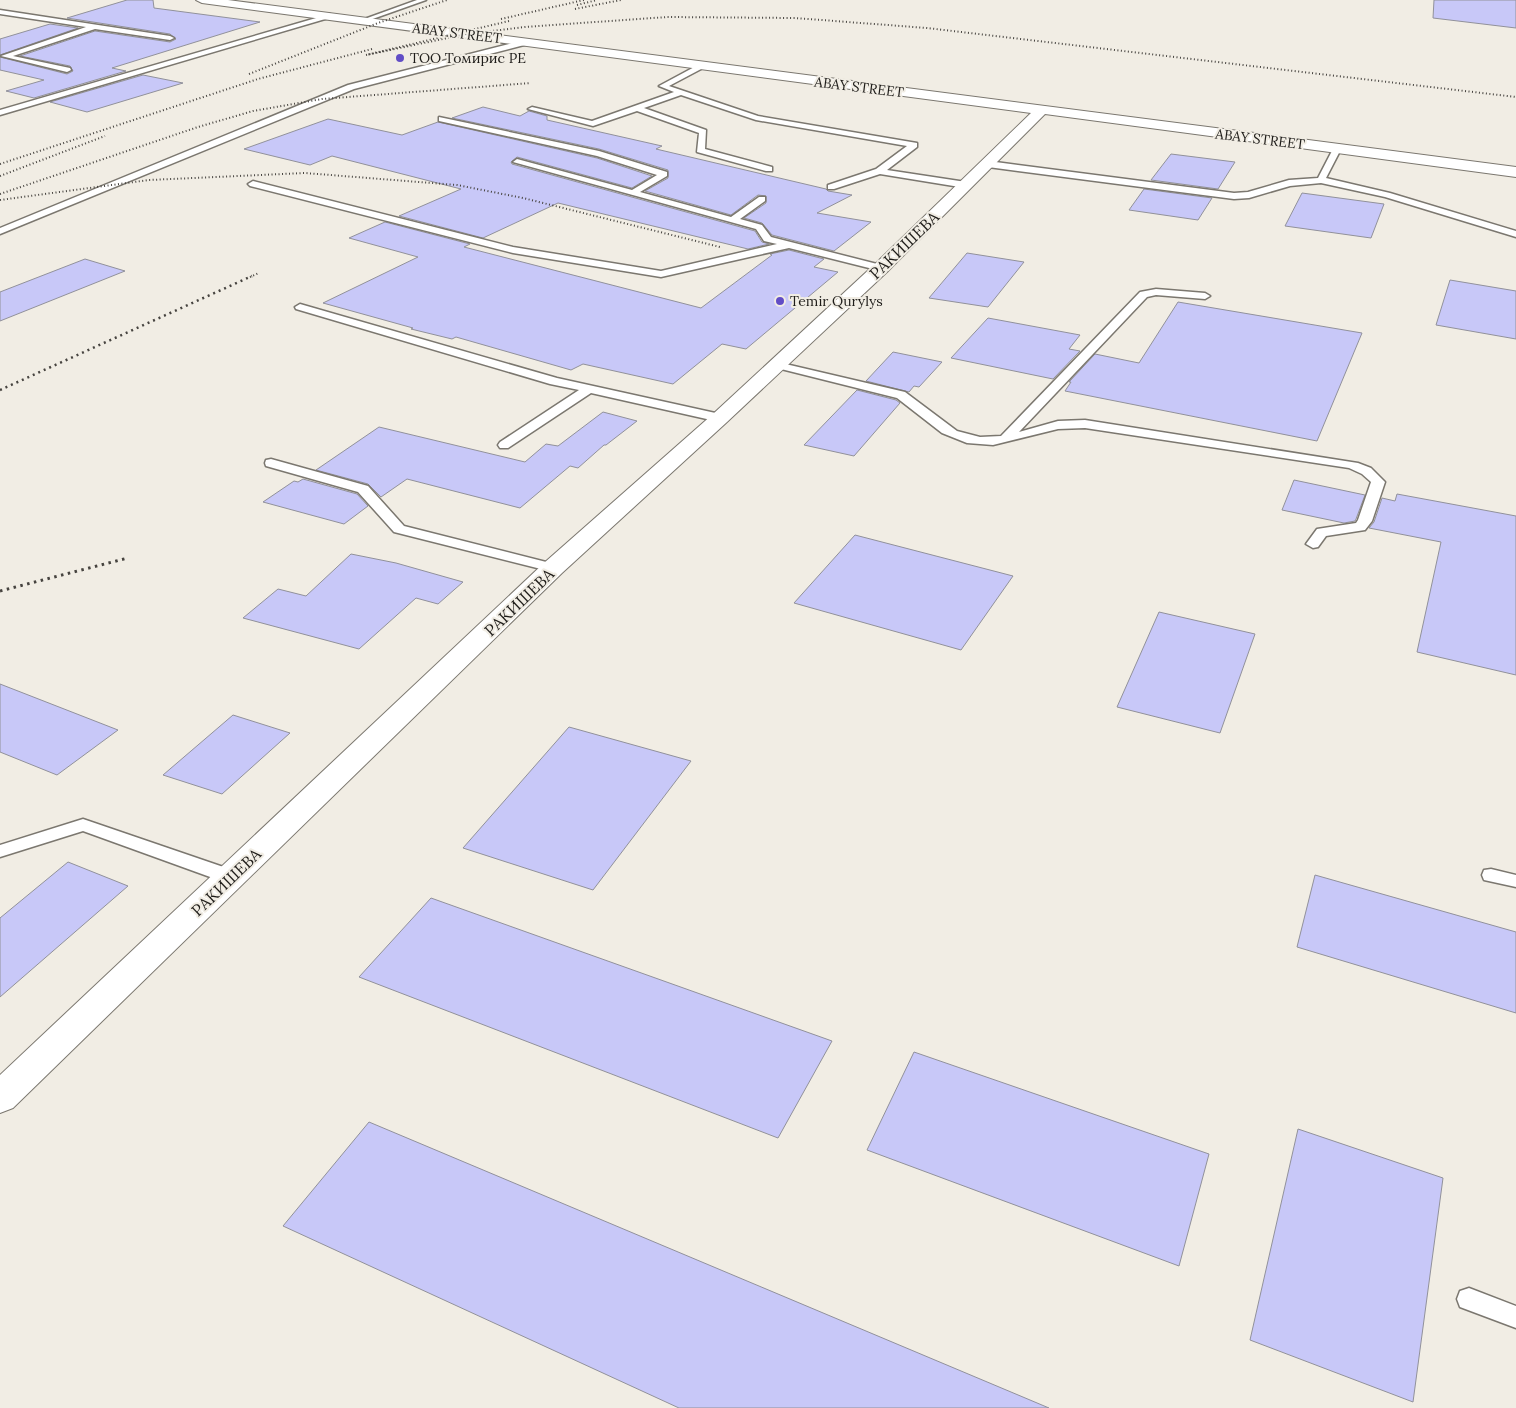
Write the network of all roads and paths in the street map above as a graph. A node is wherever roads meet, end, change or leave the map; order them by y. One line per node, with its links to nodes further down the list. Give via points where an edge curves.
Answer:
1 (202, 0): 4 (street, ABAY STREET)
2 (423, 0): 5 (lane)
3 (0, 12): 6 (lane)
4 (330, 16): 5 (street, ABAY STREET); 15 (lane)
5 (362, 21): 8 (street, ABAY STREET)
6 (95, 26): 7 (lane); 10 (lane, via 5,56)
7 (170, 38)
8 (526, 42): 9 (street, ABAY STREET); 30 (lane, via 352,87)
9 (700, 66): 11 (lane, via 663,86); 14 (street, ABAY STREET)
10 (67, 70)
11 (682, 92): 12 (lane); 21 (lane, via 756,118 914,145)
12 (636, 108): 13 (lane, via 593,124); 20 (lane, via 703,132 700,150)
13 (532, 110)
14 (1042, 110): 17 (street, ABAY STREET); 19 (street, РАКИШЕВА)
15 (0, 113)
16 (442, 119): 27 (lane, via 599,154 664,174)
17 (1337, 148): 22 (street, ABAY STREET); 23 (lane)
18 (517, 162): 27 (lane)
19 (988, 164): 23 (lane, via 1234,196 1290,183); 25 (street, РАКИШЕВА)
20 (769, 169)
21 (879, 171): 25 (lane); 26 (lane)
22 (1516, 172)
23 (1322, 180): 31 (lane, via 1387,195)
24 (253, 184): 32 (lane, via 513,250 661,274)
25 (966, 185): 33 (street, РАКИШЕВА)
26 (832, 187)
27 (633, 193): 29 (lane)
28 (762, 199): 29 (lane)
29 (733, 220): 32 (lane, via 760,227 767,239)
30 (0, 231)
31 (1516, 234)
32 (787, 244): 33 (lane)
33 (881, 268): 36 (street, РАКИШЕВА)
34 (1205, 296): 39 (lane, via 1144,294)
35 (300, 307): 37 (lane)
36 (777, 365): 38 (street, РАКИШЕВА); 39 (lane, via 901,395 951,433 977,442)
37 (589, 389): 38 (lane); 40 (lane)
38 (720, 418): 43 (street, РАКИШЕВА)
39 (1004, 441): 42 (lane, via 1057,426 1086,424 1342,463 1371,472 1378,482 1366,521 1360,527 1322,532)
40 (504, 445)
41 (272, 463): 43 (lane, via 363,489 399,529)
42 (1313, 544)
43 (553, 568): 46 (street, РАКИШЕВА)
44 (0, 850): 46 (lane, via 83,825)
45 (1491, 875): 47 (lane)
46 (231, 877): 48 (street, РАКИШЕВА)
47 (1516, 880)
48 (0, 1098)
49 (1468, 1299): 50 (lane)
50 (1516, 1317)

